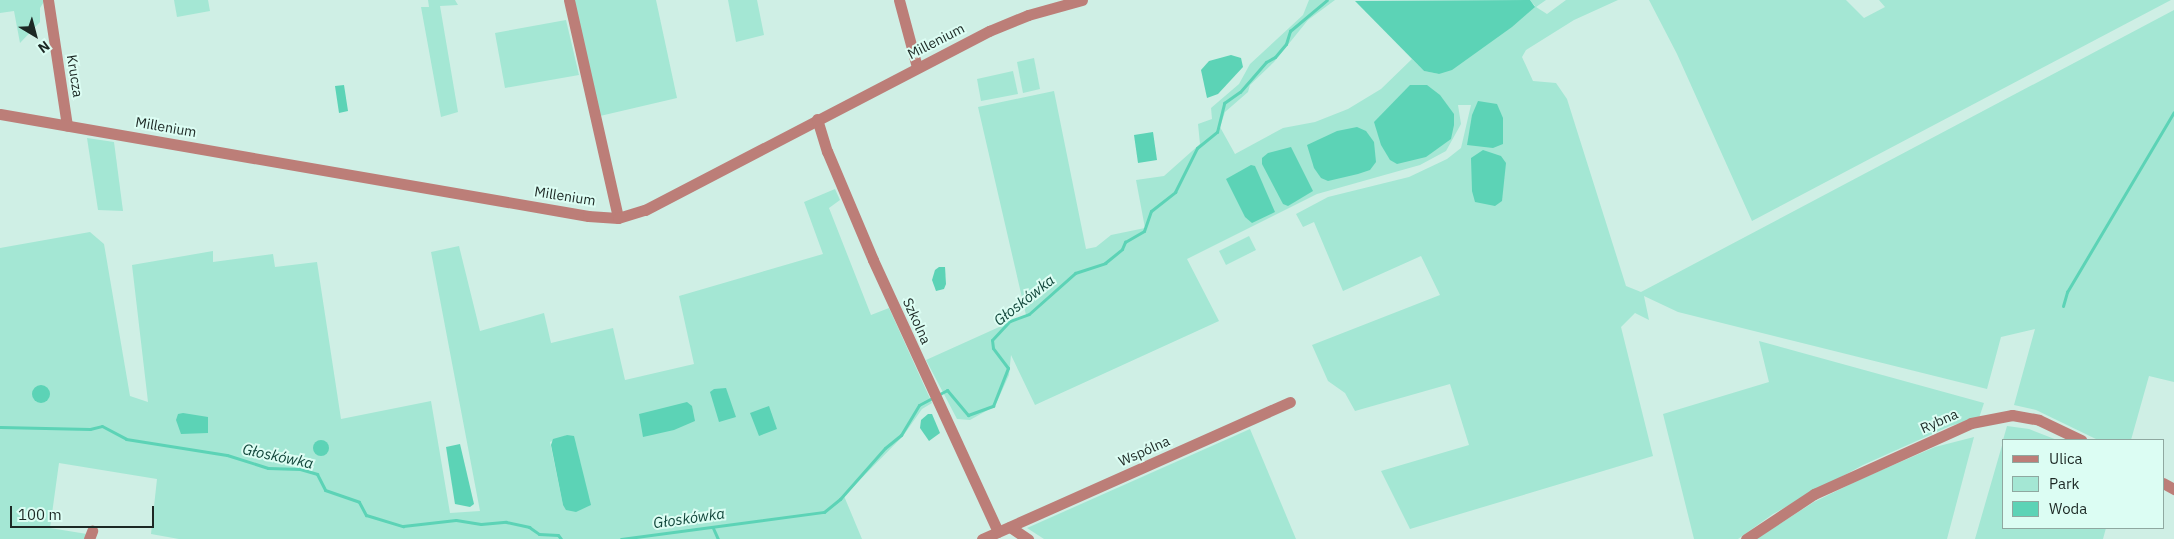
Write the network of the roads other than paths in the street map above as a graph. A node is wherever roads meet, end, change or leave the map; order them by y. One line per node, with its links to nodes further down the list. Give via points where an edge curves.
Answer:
1 (48, 0): 8 (street, Krucza)
2 (569, 0): 9 (street)
3 (899, 0): 5 (street)
4 (1082, 0): 5 (street, Millenium, via 1013,21)
5 (917, 67): 7 (street, Millenium)
6 (0, 114): 8 (street, Millenium)
7 (817, 119): 9 (street, Millenium, via 645,210); 13 (street, Szkolna, via 827,152)
8 (67, 126): 9 (street, Millenium, via 588,216)
9 (618, 218)
10 (1290, 402): 12 (street, Wspólna)
11 (2079, 439): 16 (street, Rybna, via 2038,420 2012,415 1971,423 1814,494)
12 (1010, 527): 13 (street, Wspólna); 15 (street)
13 (998, 532): 14 (street, Wspólna)
14 (982, 539)
15 (1028, 539)
16 (1746, 539)

